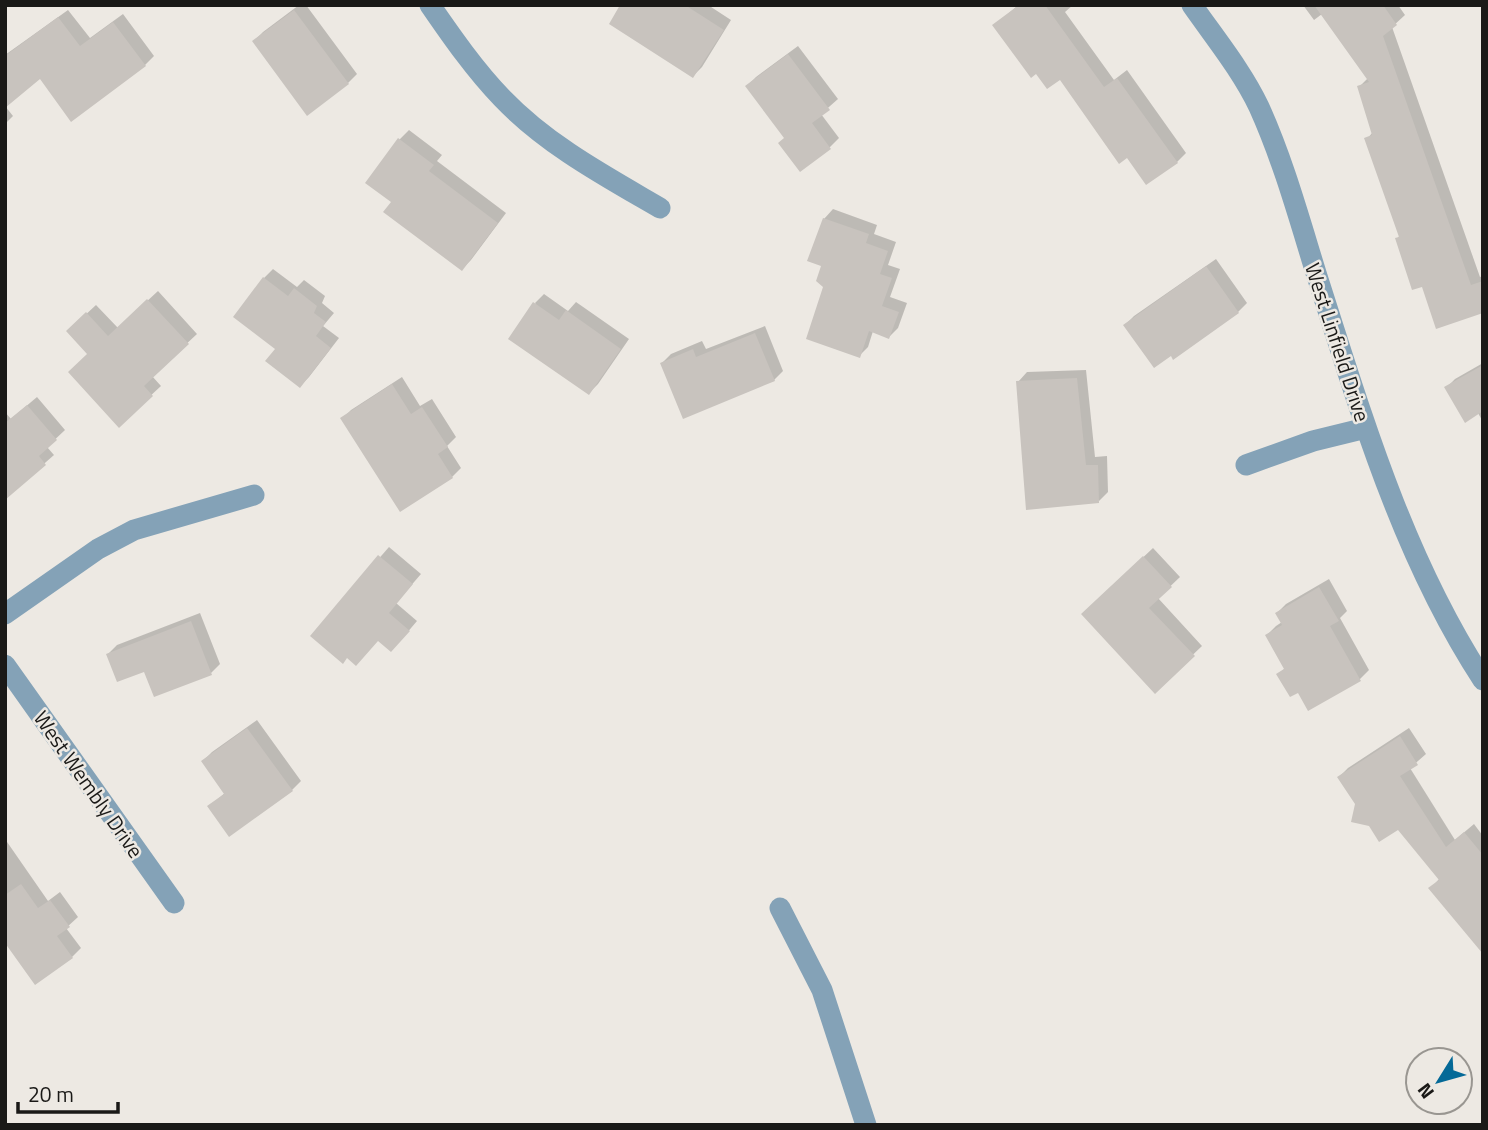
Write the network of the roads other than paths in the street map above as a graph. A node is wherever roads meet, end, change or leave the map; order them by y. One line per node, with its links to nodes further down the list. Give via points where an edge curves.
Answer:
1 (430, 5): 3 (street, via 462,51 531,124 588,166)
2 (1192, 5): 4 (street, West Linfield Drive, via 1236,67 1278,153)
3 (660, 208)
4 (1366, 428): 5 (street); 9 (street, West Linfield Drive, via 1434,596)
5 (1246, 465)
6 (254, 495): 7 (street, via 134,530 98,549)
7 (5, 614)
8 (5, 666): 10 (street, West Wembly Drive)
9 (1483, 680)
10 (174, 903)
11 (780, 908): 12 (street, via 822,990)
12 (866, 1125)

